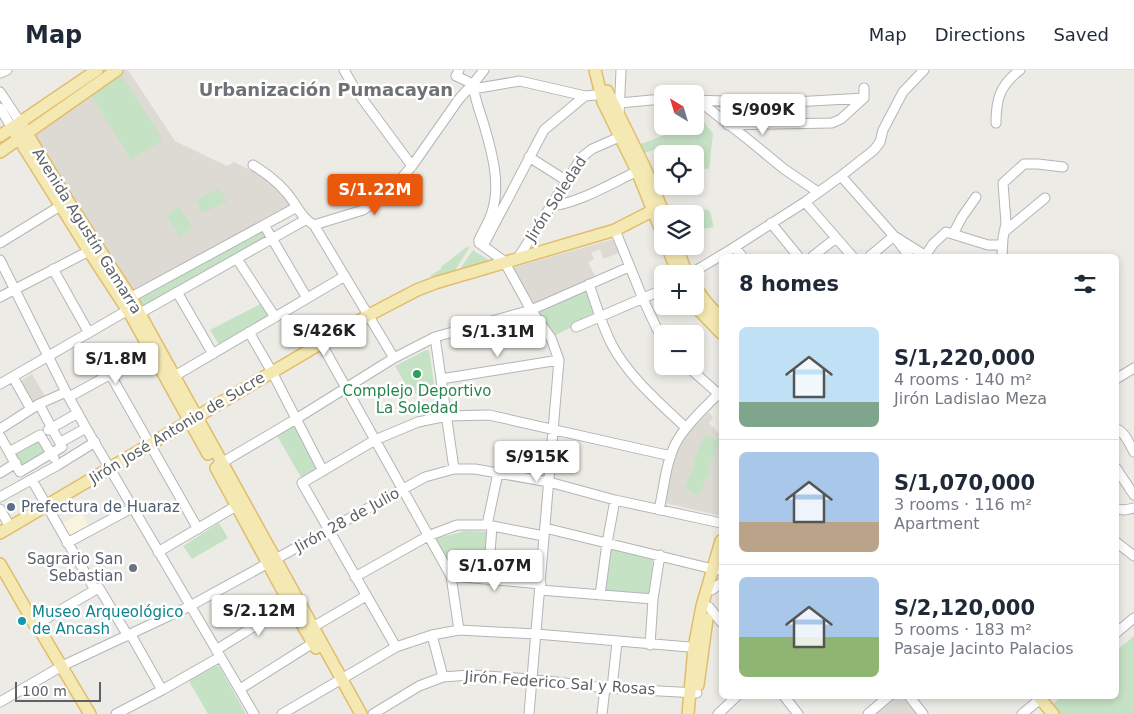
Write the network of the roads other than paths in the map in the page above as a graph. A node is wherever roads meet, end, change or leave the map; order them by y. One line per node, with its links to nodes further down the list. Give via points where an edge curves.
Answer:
1 (7, 70): 10 (street)
2 (117, 70): 12 (main road)
3 (344, 70): 34 (street)
4 (484, 70): 13 (street)
5 (595, 70): 16 (main road)
6 (602, 70): 16 (main road)
7 (621, 70): 21 (street)
8 (924, 70): 37 (street, via 903,92 874,150)
9 (1020, 70): 25 (street, via 999,94)
10 (0, 73)
11 (458, 73): 13 (street)
12 (94, 77): 26 (main road); 30 (main road)
13 (473, 86): 17 (street, via 520,81); 34 (street, via 459,98); 59 (street, via 491,148 495,182 494,205 479,240)
14 (864, 88): 18 (street)
15 (0, 92): 26 (street, Avenida Agustín Gamarra)
16 (604, 95): 17 (street); 24 (main road)
17 (585, 96): 32 (street, via 544,130)
18 (864, 98): 20 (street, via 777,103); 27 (street, via 832,123)
19 (654, 100): 21 (street)
20 (704, 100)
21 (620, 103): 24 (street)
22 (704, 105): 27 (street)
23 (0, 108): 26 (street, Avenida Agustín Gamarra)
24 (616, 120): 28 (main road)
25 (996, 123)
26 (16, 125): 29 (main road); 30 (main road, Avenida Agustín Gamarra)
27 (728, 125): 39 (street)
28 (623, 135): 36 (main road); 38 (street, Jirón Soledad, via 586,153)
29 (0, 136)
30 (23, 136): 31 (main road); 43 (main road, Avenida Agustín Gamarra)
31 (0, 152)
32 (529, 157): 38 (street); 59 (street)
33 (252, 165): 46 (street, via 277,181)
34 (412, 166): 48 (street, via 392,189 363,210)
35 (1063, 166): 52 (street, via 1024,164 1003,182)
36 (641, 170): 44 (main road); 45 (street, via 572,202)
37 (841, 176): 39 (street); 54 (street)
38 (567, 181): 45 (street, Jirón Soledad)
39 (818, 192): 42 (street)
40 (976, 197): 53 (street)
41 (1045, 198): 52 (street)
42 (805, 202): 49 (street); 56 (street)
43 (64, 204): 57 (street); 60 (main road, Avenida Agustín Gamarra)
44 (657, 205)
45 (550, 206): 70 (street, Jirón Soledad)
46 (297, 207): 48 (street); 50 (street)
47 (654, 214): 51 (main road, Jirón José Antonio de Sucre)
48 (310, 222): 55 (street); 78 (street)
49 (771, 223): 61 (street); 62 (street)
50 (264, 225): 55 (street); 87 (street)
51 (615, 230): 70 (main road, Jirón José Antonio de Sucre); 76 (street)
52 (1004, 232): 58 (street)
53 (950, 233): 58 (street, via 988,245); 68 (street, via 933,244)
54 (894, 236): 65 (street); 66 (street); 67 (street)
55 (272, 238): 72 (street); 84 (street)
56 (836, 238): 63 (street); 64 (street)
57 (0, 243)
58 (1002, 245): 69 (street)
59 (482, 246): 74 (street)
60 (93, 249): 77 (street); 87 (main road, Avenida Agustín Gamarra)
61 (733, 251)
62 (796, 254)
63 (816, 254)
64 (850, 254)
65 (872, 254)
66 (908, 254)
67 (922, 254)
68 (926, 254)
69 (1002, 254)
70 (518, 258): 74 (main road, Jirón José Antonio de Sucre)
71 (719, 258): 75 (street)
72 (237, 259): 81 (street); 91 (street)
73 (0, 260): 80 (street)
74 (504, 262): 88 (street); 89 (main road, Jirón José Antonio de Sucre, via 417,290)
75 (704, 266)
76 (629, 267): 79 (street); 85 (street)
77 (52, 269): 80 (street); 98 (street)
78 (345, 276): 84 (street); 89 (street)
79 (589, 284): 88 (street); 92 (street)
80 (15, 288): 83 (street); 103 (street)
81 (177, 292): 87 (street); 102 (street)
82 (654, 294): 85 (street)
83 (0, 297)
84 (307, 298): 91 (street)
85 (643, 299): 92 (street); 94 (street)
86 (704, 299): 93 (main road)
87 (130, 308): 98 (street); 101 (main road, Avenida Agustín Gamarra); 110 (main road, Avenida Agustín Gamarra)
88 (531, 310): 99 (street); 105 (street, via 551,338)
89 (369, 315): 100 (main road, Jirón José Antonio de Sucre); 104 (street)
90 (704, 315): 96 (main road)
91 (275, 317): 97 (street)
92 (600, 317): 95 (street); 128 (street, via 612,346 629,370)
93 (719, 317)
94 (655, 325)
95 (576, 327)
96 (719, 331)
97 (249, 332): 102 (street); 107 (street)
98 (89, 333): 103 (street)
99 (435, 337): 104 (street); 113 (street)
100 (321, 343): 107 (main road, Jirón José Antonio de Sucre); 115 (street)
101 (150, 352): 108 (street); 123 (main road, Avenida Agustín Gamarra)
102 (213, 354): 110 (street)
103 (48, 356): 111 (street); 117 (street)
104 (394, 358): 115 (street)
105 (559, 360): 113 (street); 127 (street)
106 (1134, 368): 112 (street)
107 (272, 372): 123 (main road, Jirón José Antonio de Sucre); 124 (street)
108 (110, 374): 117 (street); 136 (street)
109 (698, 375): 116 (street)
110 (174, 376): 123 (main road, Avenida Agustín Gamarra)
111 (13, 377): 114 (street); 120 (street)
112 (1119, 377)
113 (441, 379): 122 (street)
114 (0, 384)
115 (346, 388): 124 (street); 133 (street)
116 (719, 393)
117 (68, 394): 119 (street); 121 (street)
118 (719, 395): 128 (street)
119 (39, 404): 120 (street); 125 (street)
120 (29, 410): 129 (street)
121 (78, 413): 125 (street); 126 (street)
122 (447, 416): 127 (street, via 490,415); 133 (street, via 418,422); 146 (street)
123 (192, 419): 136 (main road, Jirón José Antonio de Sucre); 143 (main road, Avenida Agustín Gamarra)
124 (296, 419): 143 (street); 147 (street)
125 (53, 428): 131 (street); 134 (street)
126 (86, 428): 134 (street); 135 (street)
127 (554, 428): 140 (street); 153 (street)
128 (686, 428): 140 (street)
129 (0, 429)
130 (1119, 430): 138 (street)
131 (40, 435): 137 (street); 139 (street)
132 (0, 436): 137 (street)
133 (375, 440): 147 (street); 154 (street)
134 (61, 442): 139 (street, via 62,447)
135 (95, 442): 142 (street); 145 (street)
136 (149, 444): 145 (main road, Jirón José Antonio de Sucre); 167 (street)
137 (9, 452): 144 (street)
138 (1134, 452)
139 (51, 454): 141 (street); 142 (street)
140 (671, 456): 164 (street)
141 (38, 462): 144 (street); 150 (street)
142 (58, 465): 150 (street)
143 (218, 465): 159 (main road, Avenida Agustín Gamarra); 180 (main road, Avenida Agustín Gamarra)
144 (18, 468): 148 (street)
145 (110, 468): 158 (main road, Jirón José Antonio de Sucre); 160 (street)
146 (454, 469): 151 (street, Jirón 28 de Julio); 154 (street, Jirón 28 de Julio, via 425,477)
147 (323, 471): 169 (street, via 302,482)
148 (0, 472)
149 (1119, 472): 155 (street)
150 (44, 473): 152 (street)
151 (498, 473): 153 (street, Jirón 28 de Julio); 166 (street)
152 (32, 480): 156 (street); 158 (street)
153 (549, 482): 157 (street, Jirón 28 de Julio); 170 (street)
154 (402, 489): 169 (street, Jirón 28 de Julio); 171 (street)
155 (1134, 494)
156 (0, 495)
157 (615, 500): 164 (street, Jirón 28 de Julio); 173 (street)
158 (46, 506): 168 (main road, Jirón José Antonio de Sucre); 172 (street)
159 (236, 506): 167 (street); 180 (main road, Avenida Agustín Gamarra)
160 (132, 508): 172 (street); 176 (street)
161 (1134, 508): 163 (street)
162 (0, 509): 168 (street)
163 (1119, 509)
164 (659, 510): 165 (street, Jirón 28 de Julio)
165 (719, 523)
166 (490, 525): 170 (street); 171 (street, via 457,525); 185 (street)
167 (198, 529): 176 (street)
168 (5, 530)
169 (328, 530): 180 (street, Jirón 28 de Julio); 184 (street)
170 (544, 532): 173 (street); 187 (street)
171 (428, 536): 183 (street); 184 (street)
172 (67, 543): 188 (street)
173 (607, 543): 177 (street); 190 (street)
174 (1119, 544): 178 (street)
175 (719, 549): 182 (main road)
176 (158, 552): 194 (street)
177 (660, 555): 182 (street); 192 (street)
178 (1134, 556)
179 (719, 560): 182 (main road)
180 (272, 562): 193 (main road, Avenida Agustín Gamarra); 194 (street, Jirón 28 de Julio); 199 (main road, Avenida Agustín Gamarra)
181 (0, 564): 198 (main road)
182 (714, 569): 189 (main road)
183 (451, 576): 185 (street); 200 (street)
184 (355, 577): 191 (street)
185 (488, 580): 187 (street)
186 (719, 583): 189 (street)
187 (540, 587): 190 (street); 203 (street)
188 (95, 590): 198 (street); 204 (street, via 99,588)
189 (709, 590): 195 (main road)
190 (600, 595): 192 (street)
191 (366, 596): 199 (street); 208 (street)
192 (653, 599): 207 (street)
193 (290, 604): 206 (main road, Avenida Agustín Gamarra); 210 (street)
194 (190, 606): 204 (street, Jirón 28 de Julio); 210 (street)
195 (705, 607): 197 (street); 209 (main road)
196 (1134, 618): 201 (street)
197 (719, 620)
198 (35, 625): 211 (main road, via 34,629)
199 (313, 627): 214 (main road, Avenida Agustín Gamarra)
200 (459, 630): 202 (street); 203 (street)
201 (1119, 630)
202 (432, 634): 208 (street); 212 (street)
203 (536, 634): 205 (street); 213 (street)
204 (130, 636): 211 (street, Jirón 28 de Julio); 217 (street)
205 (617, 642): 207 (street); 215 (street)
206 (313, 643): 214 (main road, Avenida Agustín Gamarra); 216 (street)
207 (650, 645): 209 (street)
208 (396, 647): 214 (street)
209 (699, 648): 218 (main road)
210 (218, 653): 216 (street); 217 (street)
211 (59, 667): 226 (street, Jirón 28 de Julio); 227 (main road); 228 (main road)
212 (443, 678): 213 (street, Jirón Federico Sal y Rosas, via 470,675); 234 (street, Jirón Federico Sal y Rosas, via 419,686)
213 (532, 679): 215 (street, Jirón Federico Sal y Rosas); 235 (street)
214 (338, 681): 231 (street); 232 (main road, Avenida Agustín Gamarra); 233 (main road, Avenida Agustín Gamarra)
215 (609, 688): 218 (street, Jirón Federico Sal y Rosas); 236 (street)
216 (240, 689): 230 (street)
217 (162, 690): 229 (street)
218 (693, 693): 237 (main road); 238 (main road)
219 (735, 699): 239 (street)
220 (786, 699): 240 (street)
221 (886, 699): 241 (street)
222 (911, 699): 242 (street)
223 (1037, 699): 243 (street)
224 (1038, 699): 244 (main road)
225 (1039, 699): 245 (main road)
226 (0, 702)
227 (82, 714)
228 (90, 714)
229 (116, 714)
230 (254, 714)
231 (282, 714)
232 (353, 714)
233 (361, 714)
234 (373, 714)
235 (529, 714)
236 (602, 714)
237 (688, 714)
238 (694, 714)
239 (718, 714)
240 (798, 714)
241 (868, 714)
242 (923, 714)
243 (1022, 714)
244 (1046, 714)
245 (1053, 714)

